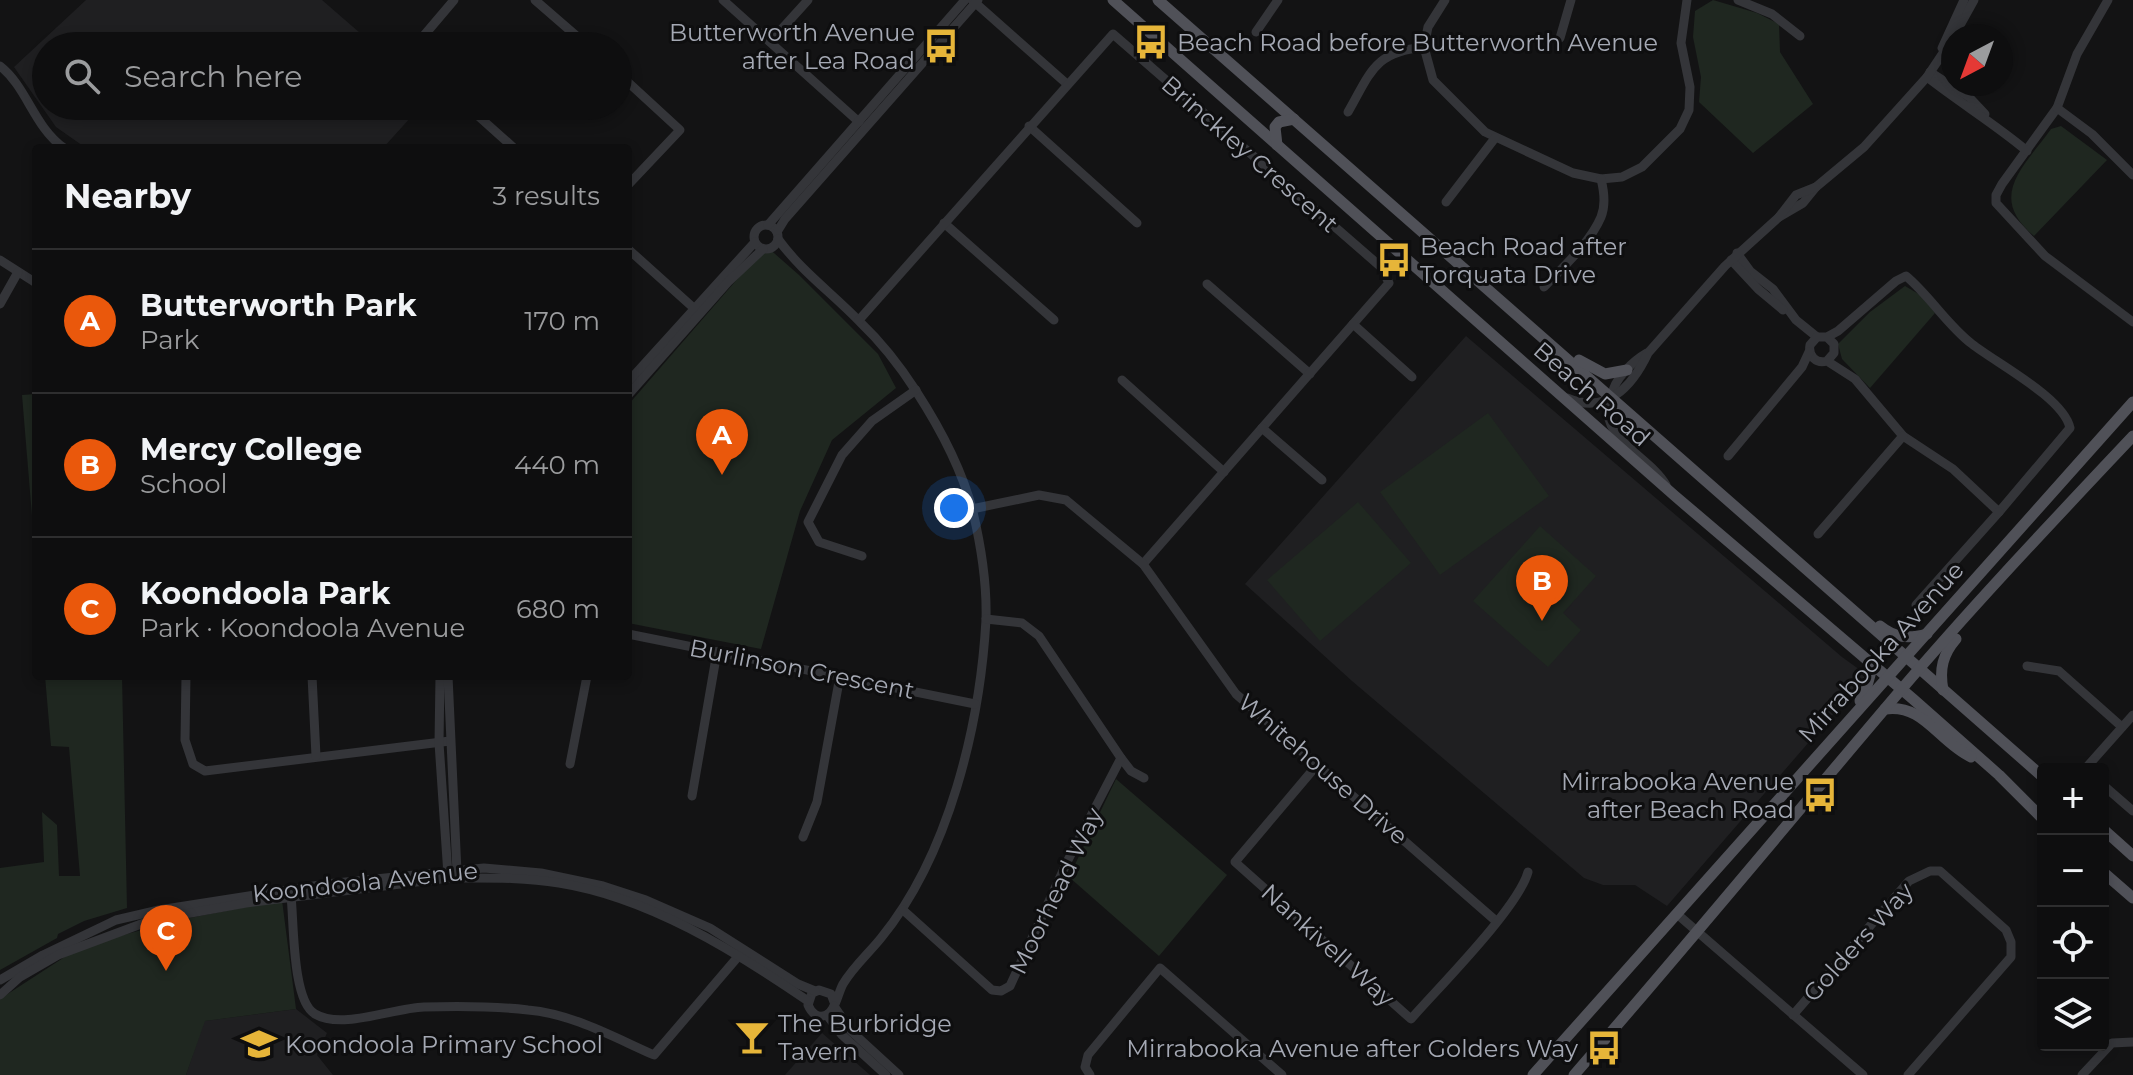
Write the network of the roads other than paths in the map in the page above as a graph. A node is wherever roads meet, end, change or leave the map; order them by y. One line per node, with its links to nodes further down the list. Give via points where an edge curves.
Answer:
1 (454, 0): 17 (street)
2 (535, 0): 18 (street)
3 (723, 0): 22 (street)
4 (808, 0): 22 (street)
5 (1113, 0): 40 (main road, Beach Road)
6 (1158, 0): 32 (main road, Beach Road)
7 (1278, 0): 19 (street)
8 (1445, 0): 23 (street, via 1428,27)
9 (1571, 0): 21 (street)
10 (1687, 0): 43 (street, via 1681,43 1689,110 1680,129 1642,167)
11 (1738, 0): 20 (street, via 1772,14)
12 (1964, 0): 24 (street)
13 (1974, 0): 16 (street)
14 (2108, 0): 29 (street, via 2077,54)
15 (973, 1): 27 (street); 35 (street)
16 (1961, 24)
17 (427, 32)
18 (572, 32)
19 (1256, 32)
20 (1800, 36)
21 (1560, 38)
22 (770, 42): 35 (street)
23 (1424, 47): 31 (street, via 1383,58); 37 (street, via 1433,80)
24 (1940, 55): 26 (street)
25 (0, 66): 30 (street)
26 (1928, 74): 41 (street); 54 (street, via 1864,147)
27 (1067, 84): 36 (street, Brinckley Crescent); 65 (street, Brinckley Crescent, via 1113,34 1381,267 1389,283)
28 (632, 86): 44 (street, via 680,130)
29 (2057, 108): 41 (street); 42 (street)
30 (32, 111)
31 (1348, 112)
32 (1294, 119): 40 (main road, via 1275,127); 66 (main road, Beach Road)
33 (39, 120): 38 (street)
34 (483, 120): 39 (street)
35 (861, 124): 48 (street); 49 (street, via 785,219)
36 (1029, 126): 46 (street, Brinckley Crescent); 47 (street)
37 (1495, 138): 43 (street, via 1573,173); 45 (street)
38 (60, 144)
39 (510, 144)
40 (1277, 145): 76 (main road, Beach Road)
41 (2027, 151): 64 (street, via 2002,184 1996,203 2045,256)
42 (2132, 172)
43 (1601, 179): 59 (street, via 1602,216)
44 (632, 181)
45 (1446, 202)
46 (944, 223): 62 (street, Brinckley Crescent); 63 (street)
47 (1137, 223)
48 (768, 225): 49 (street); 50 (street, via 755,231)
49 (778, 236): 51 (street); 53 (street)
50 (755, 242): 51 (street); 61 (street)
51 (767, 249): 53 (street); 61 (street)
52 (632, 253): 61 (street)
53 (790, 256): 62 (street)
54 (1734, 256): 67 (street, via 1758,289); 68 (street)
55 (0, 260): 56 (street)
56 (18, 272): 57 (street); 60 (street)
57 (32, 281)
58 (1207, 284): 70 (street)
59 (1544, 287)
60 (0, 304)
61 (697, 311): 72 (street); 74 (street)
62 (859, 320): 75 (street)
63 (1054, 320)
64 (2133, 322)
65 (1353, 324): 70 (street, Brinckley Crescent); 71 (street)
66 (1542, 335): 69 (main road, via 1598,371); 77 (main road, Beach Road)
67 (1822, 349): 80 (street); 82 (street); 87 (street, via 1906,276 1968,341 2068,417 2066,435)
68 (1648, 353): 69 (street); 77 (street)
69 (1627, 370): 77 (street, via 1612,388)
70 (1310, 374): 79 (street, Brinckley Crescent)
71 (1412, 377)
72 (632, 378)
73 (1122, 380): 83 (street)
74 (632, 390)
75 (916, 390): 86 (street, via 947,442); 89 (street, via 872,421 842,455 808,522 819,542)
76 (1560, 395): 77 (street, via 1582,404); 85 (main road, Beach Road)
77 (1612, 397): 85 (street, via 1608,409 1619,437 1661,476); 92 (main road, Beach Road)
78 (2133, 402): 95 (main road, Mirrabooka Avenue)
79 (1262, 428): 83 (street, Brinckley Crescent); 84 (street)
80 (1903, 436): 87 (street, via 1953,469); 88 (street)
81 (2133, 436): 91 (main road, Mirrabooka Avenue)
82 (1728, 456)
83 (1224, 472): 90 (street, Brinckley Crescent)
84 (1322, 480)
85 (1669, 491): 99 (main road, Beach Road)
86 (972, 509): 90 (street, Whitehouse Drive, via 1039,495 1066,500); 94 (street)
87 (1999, 512): 93 (street)
88 (1818, 534)
89 (862, 556)
90 (1143, 564): 122 (street, Whitehouse Drive, via 1236,694)
91 (1992, 586): 101 (main road, Mirrabooka Avenue); 110 (main road, via 1985,605 1946,650 1940,674)
92 (1834, 596): 95 (main road, via 1889,633 1903,638); 98 (main road, Beach Road)
93 (1916, 605)
94 (986, 619): 111 (street); 118 (street, via 1022,623 1039,636)
95 (1928, 634): 98 (main road, Mirrabooka Avenue)
96 (632, 635): 97 (street, Burlinson Crescent)
97 (717, 652): 102 (street, Burlinson Crescent); 127 (street)
98 (1906, 658): 101 (main road, Beach Road); 103 (main road, Mirrabooka Avenue)
99 (1873, 664): 103 (main road, Beach Road); 125 (main road, via 1863,697)
100 (2027, 666): 114 (street, via 2059,671)
101 (1919, 669): 109 (main road, Mirrabooka Avenue); 110 (main road, Beach Road)
102 (840, 676): 111 (street, Burlinson Crescent); 131 (street, via 817,802)
103 (1888, 677): 109 (main road, Beach Road); 125 (main road, Mirrabooka Avenue)
104 (186, 680): 117 (street, via 185,740 193,764 205,771)
105 (312, 680): 117 (street)
106 (440, 680): 116 (street)
107 (448, 680): 115 (street)
108 (586, 680): 121 (street)
109 (1902, 689): 112 (main road, Mirrabooka Avenue); 119 (main road, Beach Road)
110 (1943, 690): 123 (main road, Beach Road)
111 (975, 704): 138 (street, via 948,815)
112 (1885, 709): 119 (main road, via 1913,712 1960,752); 141 (main road, Mirrabooka Avenue)
113 (2133, 715): 114 (street)
114 (2122, 727): 120 (street)
115 (450, 741): 116 (street); 134 (street)
116 (439, 743): 117 (street); 134 (street)
117 (316, 756)
118 (1121, 758): 124 (street); 138 (street, Moorhead Way, via 1010,986 992,990)
119 (1984, 762): 129 (main road, Beach Road)
120 (2090, 763)
121 (570, 764)
122 (1317, 765): 140 (street, Whitehouse Drive); 140 (street, Nankivell Way, via 1235,862 1411,1019)
123 (2037, 772)
124 (1144, 778)
125 (1794, 782): 139 (main road, Mirrabooka Avenue)
126 (2109, 790): 128 (street)
127 (692, 796)
128 (2133, 811)
129 (2037, 813)
130 (2109, 834): 132 (main road)
131 (803, 837)
132 (2133, 856)
133 (1528, 872): 140 (street, Nankivell Way, via 1524,886)
134 (453, 874): 136 (street, Koondoola Avenue); 142 (street, Koondoola Avenue, via 561,883 604,893)
135 (2109, 877): 137 (main road)
136 (291, 894): 142 (street, via 304,1002 315,1014 341,1020 421,1007 525,1009 561,1014 654,1055); 143 (street, Koondoola Avenue, via 195,903 116,920); 147 (street, Koondoola Avenue, via 192,911 102,936 45,962)
137 (2133, 898)
138 (903, 910): 144 (street)
139 (1677, 914): 141 (street, Golders Way); 157 (main road, Mirrabooka Avenue)
140 (1496, 921)
141 (1698, 932): 151 (street, Golders Way); 158 (main road, Mirrabooka Avenue)
142 (742, 952): 145 (street, Koondoola Avenue); 148 (street, Koondoola Avenue)
143 (0, 980)
144 (844, 982): 146 (street); 149 (street)
145 (815, 991): 146 (street); 148 (street)
146 (827, 992): 149 (street)
147 (0, 995)
148 (808, 1001): 150 (street, via 811,1012)
149 (834, 1004): 150 (street); 154 (street, via 851,1031)
150 (827, 1015): 153 (street)
151 (1793, 1015): 159 (street, Golders Way); 160 (street, Golders Way, via 1909,881 1940,871 2006,930 2011,957)
152 (2133, 1042): 161 (street, via 2112,1043)
153 (886, 1075)
154 (899, 1075)
155 (1090, 1075): 156 (street, via 1085,1067 1088,1055 1160,968)
156 (1282, 1075)
157 (1533, 1075)
158 (1574, 1075)
159 (1863, 1075)
160 (1908, 1075)
161 (2082, 1075)

